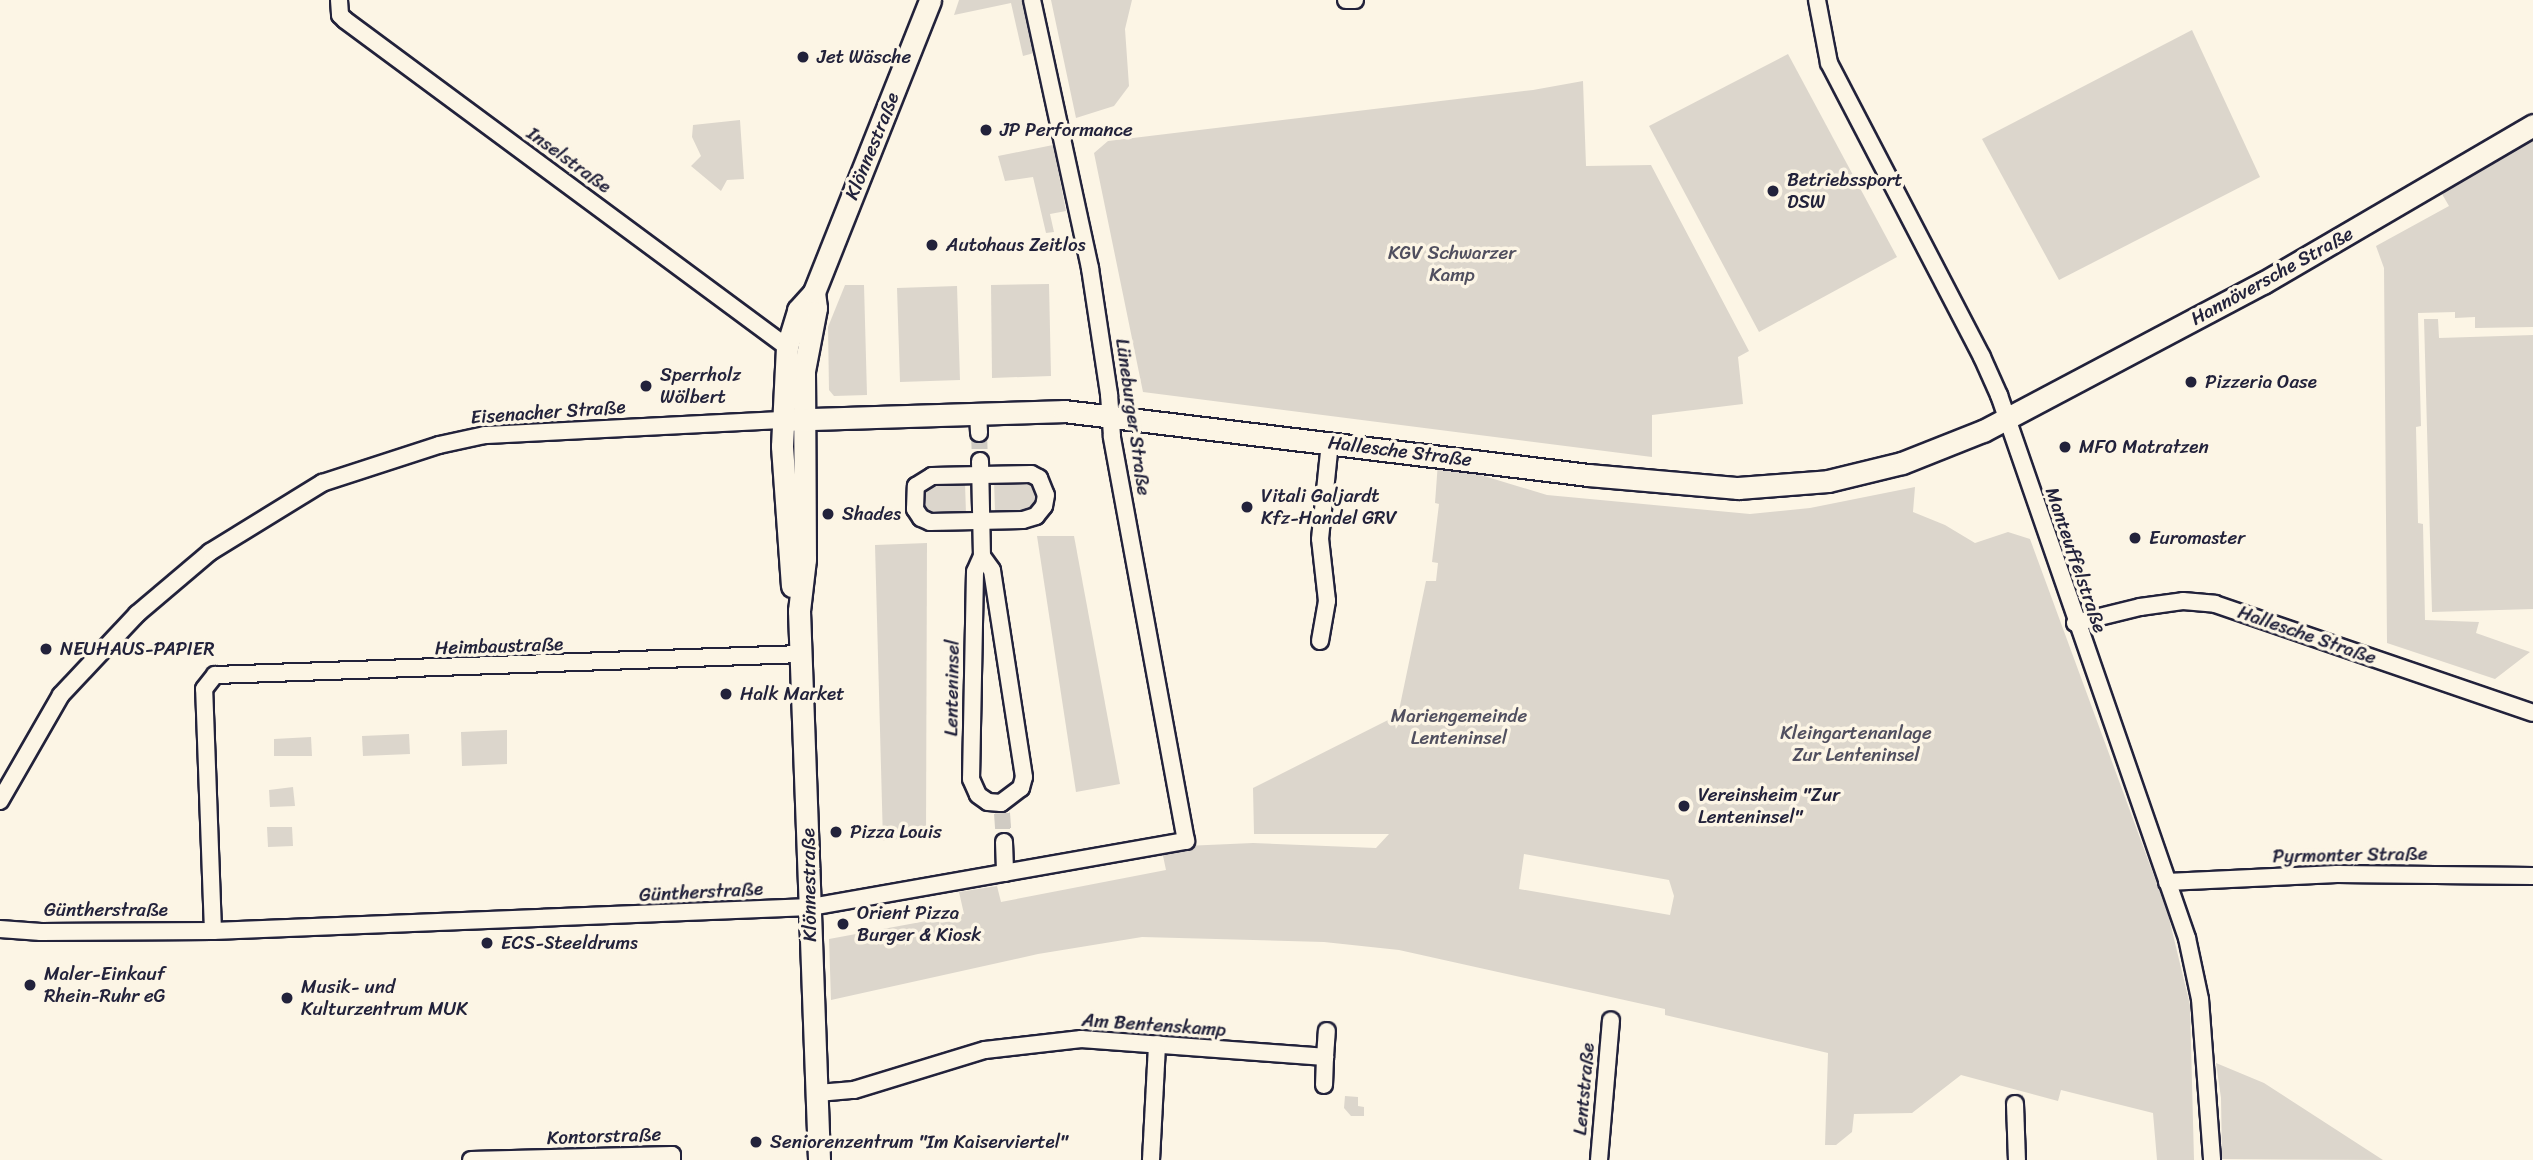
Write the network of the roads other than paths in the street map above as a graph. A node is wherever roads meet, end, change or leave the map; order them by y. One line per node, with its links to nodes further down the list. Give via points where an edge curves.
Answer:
1 (339, 0): 9 (street, Inselstraße, via 345,20)
2 (930, 0): 8 (main road, Klönnestraße)
3 (1032, 0): 10 (street, Lüneburger Straße, via 1090,268)
4 (1346, 0): 5 (street)
5 (1355, 0)
6 (1817, 0): 11 (street, Manteuffelstraße, via 1829,63 1982,357)
7 (2533, 125): 11 (main road, Hannöversche Straße, via 2263,282)
8 (814, 292): 9 (main road, Klönnestraße, via 798,310); 12 (main road, Klönnestraße, via 816,308)
9 (787, 347): 12 (main road, Klönnestraße)
10 (1111, 415): 12 (main road, Hallesche Straße, via 1064,411 978,423); 13 (main road, Hallesche Straße); 22 (street, Lüneburger Straße)
11 (2006, 419): 13 (main road, Hallesche Straße, via 1951,445 1870,472 1828,481 1738,488 1588,475); 17 (street, Manteuffelstraße)
12 (793, 420): 19 (main road, Klönnestraße, via 793,596 799,611); 21 (street, Eisenacher Straße, via 485,435 323,483 210,552 137,614 61,695)
13 (1330, 442): 18 (street, via 1320,540 1327,601)
14 (980, 469): 15 (street, Lenteninsel); 15 (street, via 1031,474 1039,478 1046,495 1036,516); 15 (street, via 932,476 916,486 914,496 915,509 930,522)
15 (981, 521): 16 (street, Lenteninsel)
16 (982, 556): 16 (street, Lenteninsel, via 992,570 1024,777 1021,788 1002,808 978,795 971,779 975,572)
17 (2075, 623): 20 (street, Hallesche Straße, via 2183,601 2214,604); 26 (street, Manteuffelstraße)
18 (1320, 641)
19 (802, 654): 27 (main road, Klönnestraße); 29 (street, Heimbaustraße, via 215,676 204,689)
20 (2533, 713)
21 (0, 801)
22 (1186, 841): 24 (street, Güntherstraße)
23 (1004, 842): 24 (street)
24 (1005, 873): 27 (street, Güntherstraße)
25 (2533, 876): 26 (street, Pyrmonter Straße, via 2337,874)
26 (2167, 882): 44 (street, Manteuffelstraße, via 2187,938 2198,989)
27 (811, 907): 29 (street, Güntherstraße); 35 (main road, Klönnestraße)
28 (0, 929): 29 (street, Güntherstraße)
29 (213, 930)
30 (1611, 1021): 42 (street, Lentstraße)
31 (1327, 1031): 33 (street)
32 (1157, 1044): 33 (street, Am Bentenskamp); 35 (street, Am Bentenskamp, via 1081,1039 1007,1047 854,1090); 41 (street)
33 (1325, 1057): 34 (street)
34 (1324, 1085)
35 (818, 1093): 40 (main road, Klönnestraße)
36 (2015, 1104): 43 (street)
37 (471, 1160): 38 (street, Kontorstraße)
38 (533, 1160): 39 (street, Kontorstraße, via 672,1155)
39 (672, 1160)
40 (819, 1160)
41 (1151, 1160)
42 (1599, 1160)
43 (2017, 1160)
44 (2212, 1160)

